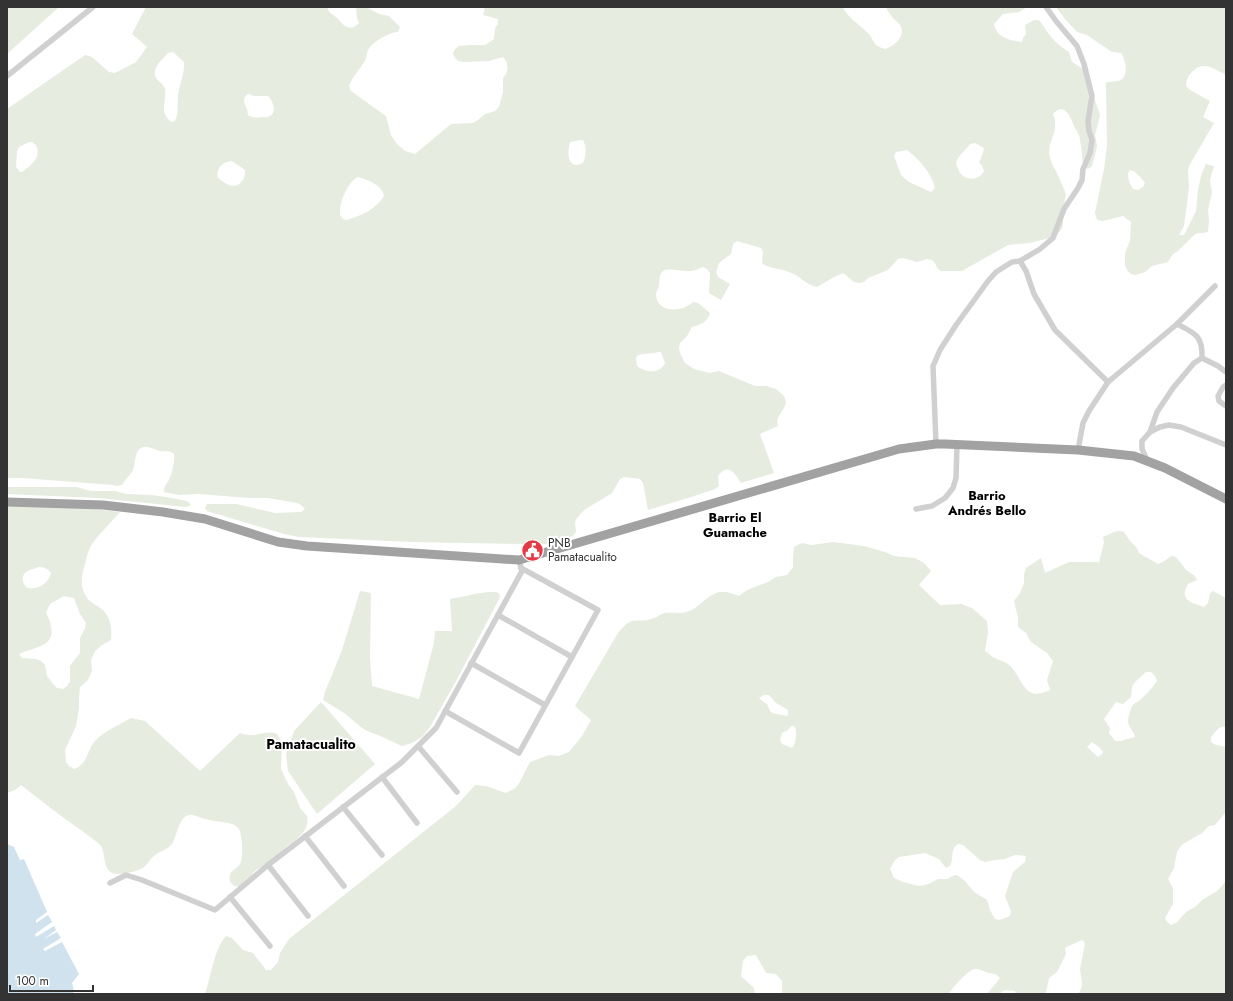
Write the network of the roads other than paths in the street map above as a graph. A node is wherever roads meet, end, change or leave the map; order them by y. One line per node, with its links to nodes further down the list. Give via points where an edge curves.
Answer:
1 (92, 7): 3 (street)
2 (1046, 7): 4 (street, via 1077,46 1084,64 1092,96 1088,121 1092,140 1082,180 1064,209 1053,238)
3 (7, 76)
4 (1020, 261): 9 (street, via 1034,294 1055,330); 13 (street, via 1012,262 996,272 940,350 933,366)
5 (1215, 286): 6 (street)
6 (1177, 324): 7 (street, via 1192,331 1199,339 1203,348); 9 (street)
7 (1202, 358): 8 (street); 12 (street, via 1194,363 1173,388 1157,412)
8 (1226, 372)
9 (1108, 382): 16 (street, via 1083,423)
10 (1226, 385): 11 (street, via 1218,396 1219,401)
11 (1226, 406)
12 (1150, 432): 15 (street, via 1169,425 1181,427); 17 (street, via 1142,441 1142,449)
13 (936, 444): 14 (highway); 21 (highway, via 899,449)
14 (957, 444): 16 (highway); 20 (street, via 956,478 953,488 945,498 932,506)
15 (1226, 445)
16 (1078, 450): 17 (highway, via 1134,456)
17 (1148, 462): 18 (highway)
18 (1226, 499)
19 (7, 502): 21 (highway, via 103,505 163,512 206,519 278,542)
20 (916, 509)
21 (520, 564): 22 (street, via 522,572); 23 (street, via 598,610)
22 (498, 615): 23 (street); 24 (street)
23 (572, 657): 25 (street)
24 (471, 663): 25 (street); 26 (street)
25 (545, 705): 26 (street, via 518,753)
26 (445, 711): 27 (street, via 436,728)
27 (418, 746): 28 (street); 29 (street)
28 (382, 777): 30 (street); 31 (street)
29 (456, 792)
30 (343, 807): 32 (street); 33 (street)
31 (417, 823)
32 (305, 836): 34 (street); 36 (street)
33 (382, 855)
34 (268, 865): 37 (street); 38 (street)
35 (110, 883): 37 (street, via 126,875 215,910)
36 (344, 886)
37 (230, 897): 39 (street)
38 (308, 916)
39 (270, 946)

